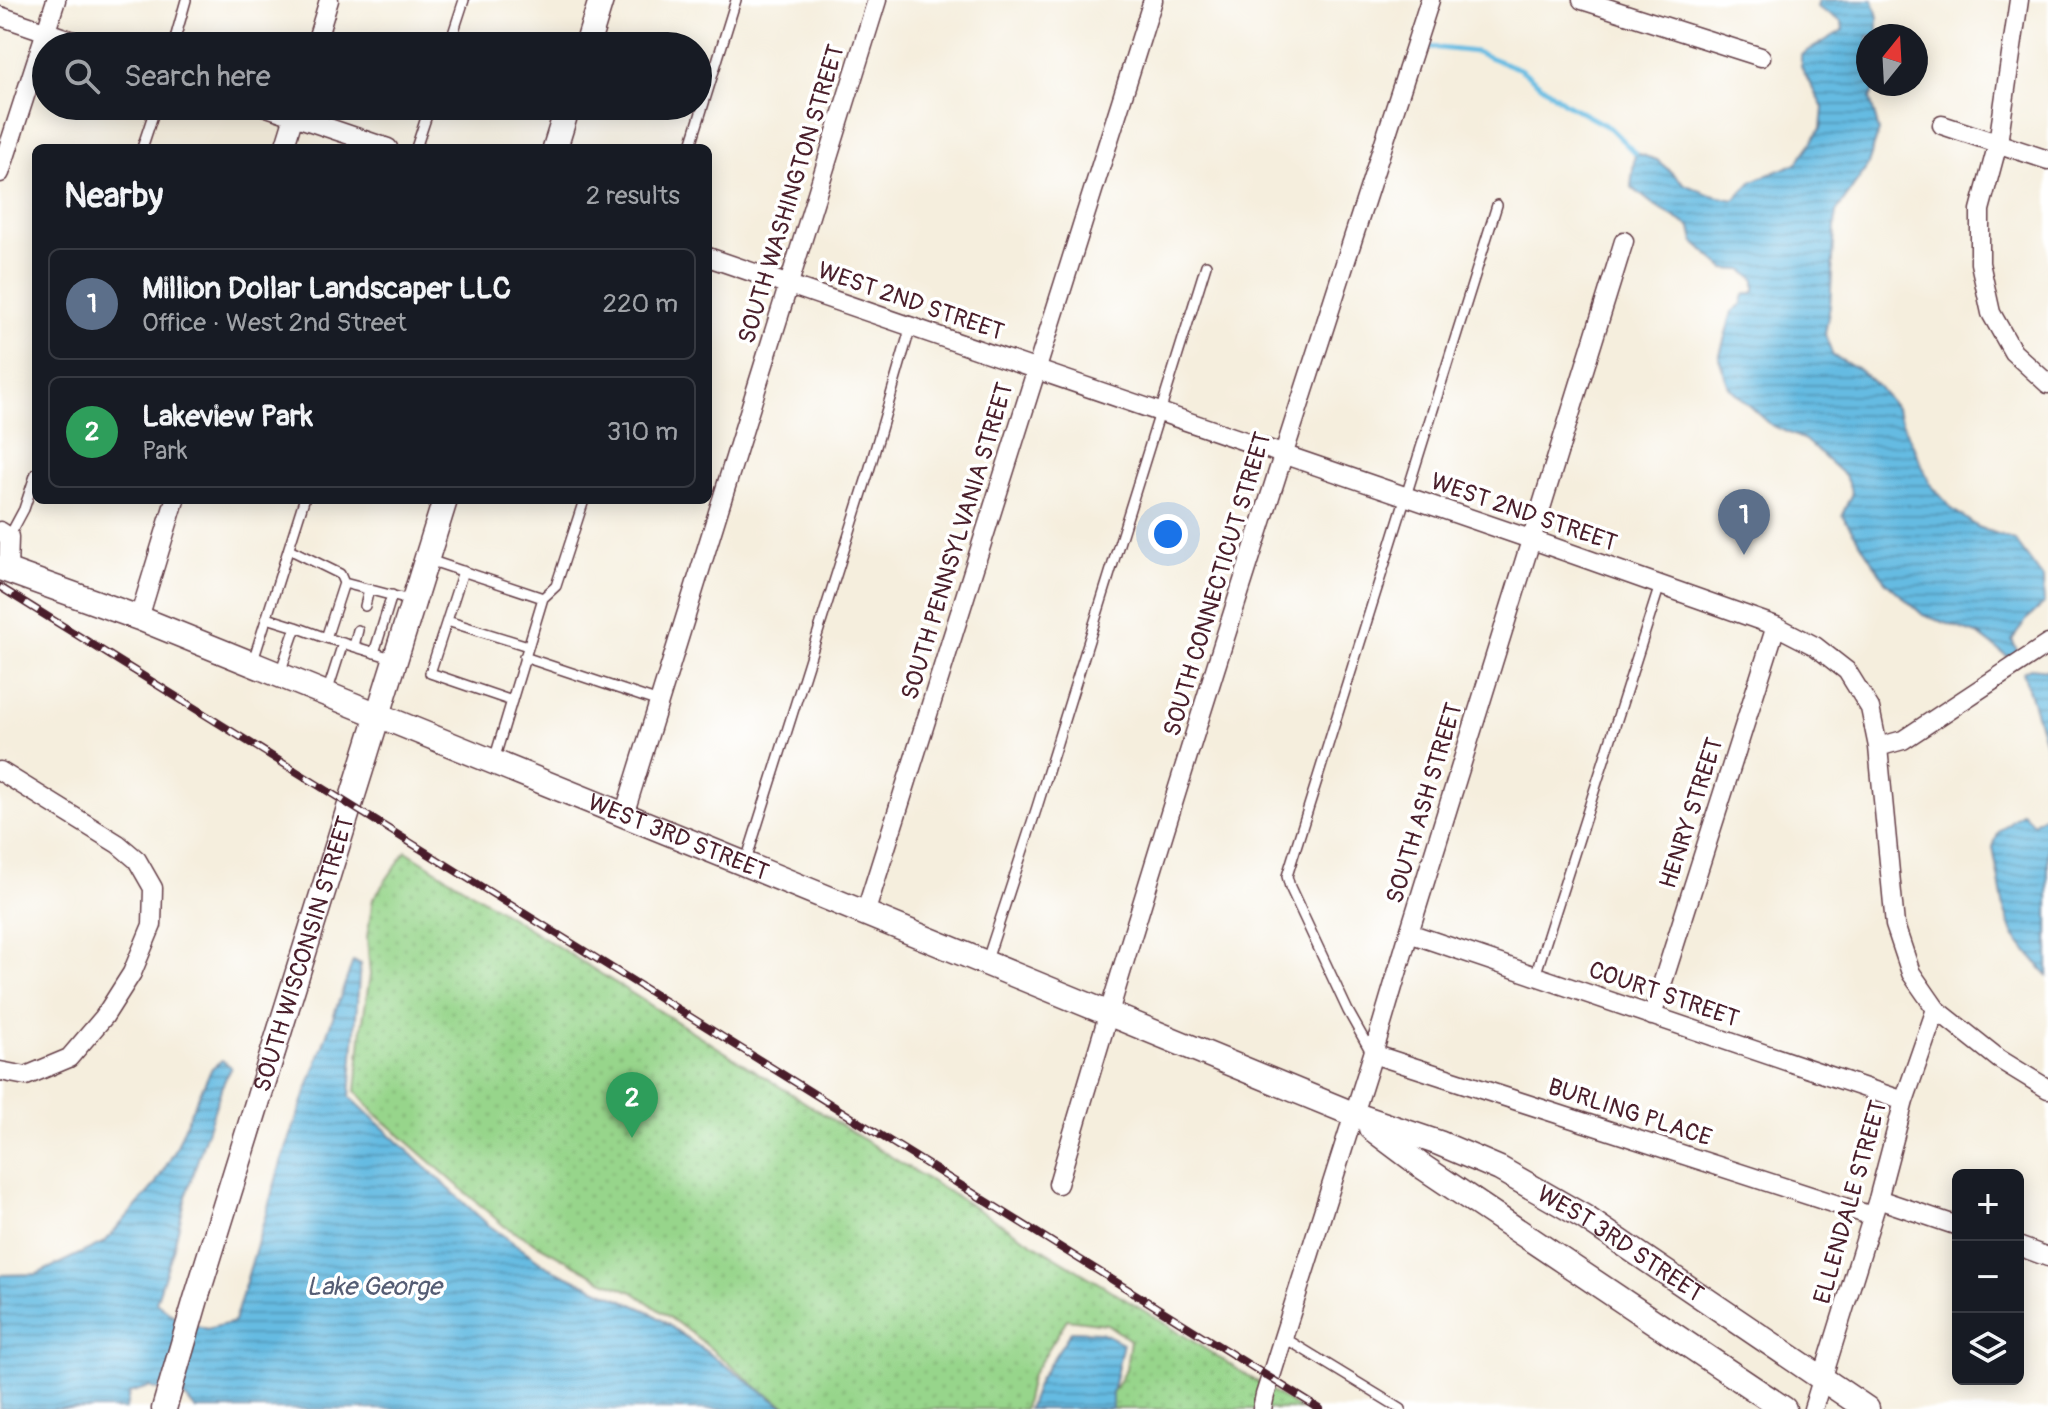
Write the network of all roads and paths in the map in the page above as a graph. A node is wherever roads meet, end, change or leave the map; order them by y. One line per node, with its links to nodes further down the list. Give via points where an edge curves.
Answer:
1 (56, 0): 13 (street)
2 (186, 0): 14 (lane)
3 (329, 0): 15 (street)
4 (464, 0): 16 (lane)
5 (601, 0): 17 (street)
6 (736, 0): 20 (lane)
7 (877, 0): 41 (street, SOUTH WASHINGTON STREET)
8 (1153, 0): 43 (street, SOUTH PENNSYLVANIA STREET)
9 (1430, 0): 46 (street, SOUTH CONNECTICUT STREET)
10 (1582, 0): 18 (street)
11 (2019, 0): 28 (street)
12 (0, 16): 13 (street)
13 (46, 32)
14 (177, 32)
15 (319, 32)
16 (454, 32)
17 (591, 32)
18 (1761, 57)
19 (32, 75): 36 (street)
20 (712, 77)
21 (151, 120): 29 (lane)
22 (293, 120): 30 (street)
23 (318, 120): 31 (street)
24 (425, 120): 32 (lane)
25 (564, 120): 33 (street)
26 (699, 120): 34 (lane)
27 (1942, 125): 28 (street)
28 (1998, 143): 35 (street); 44 (street, via 1980,210 1980,263 1991,313 2013,352)
29 (143, 144)
30 (285, 144)
31 (378, 144)
32 (417, 144)
33 (556, 144)
34 (691, 144)
35 (2048, 160)
36 (0, 173)
37 (1497, 205): 48 (lane)
38 (1624, 241): 54 (street, SOUTH ASH STREET)
39 (712, 258): 41 (street, WEST 2ND STREET)
40 (1206, 265): 45 (lane)
41 (788, 285): 42 (street, WEST 2ND STREET); 82 (street, SOUTH WASHINGTON STREET)
42 (911, 326): 43 (street, WEST 2ND STREET); 88 (lane)
43 (1036, 369): 45 (street, WEST 2ND STREET); 89 (street, SOUTH PENNSYLVANIA STREET)
44 (2048, 384)
45 (1159, 412): 46 (street, WEST 2ND STREET); 91 (lane)
46 (1283, 454): 48 (street, WEST 2ND STREET); 94 (street, SOUTH CONNECTICUT STREET)
47 (32, 485): 53 (lane, via 24,509)
48 (1406, 497): 54 (street, WEST 2ND STREET); 96 (lane, via 1287,876)
49 (174, 504): 65 (street)
50 (303, 504): 55 (lane)
51 (444, 504): 56 (street, SOUTH WISCONSIN STREET)
52 (583, 504): 63 (lane, via 556,586)
53 (4, 534): 57 (street)
54 (1530, 539): 60 (street, WEST 2ND STREET); 90 (street, SOUTH ASH STREET)
55 (289, 549): 59 (lane, via 340,574); 66 (lane)
56 (426, 559): 58 (lane); 62 (street, SOUTH WISCONSIN STREET)
57 (4, 570): 65 (street, WEST 3RD STREET)
58 (463, 571): 63 (lane); 67 (lane)
59 (344, 583): 61 (lane); 71 (lane)
60 (1660, 585): 68 (street, WEST 2ND STREET); 92 (lane)
61 (369, 589): 62 (lane); 64 (lane)
62 (402, 598): 76 (street, SOUTH WISCONSIN STREET)
63 (543, 598): 75 (lane)
64 (365, 606)
65 (139, 618): 78 (street, WEST 3RD STREET)
66 (267, 618): 69 (lane); 78 (lane)
67 (447, 621): 75 (lane); 81 (lane, via 430,673)
68 (1776, 626): 84 (street, WEST 2ND STREET, via 1847,671 1870,708); 95 (street, HENRY STREET)
69 (296, 627): 71 (lane); 79 (lane)
70 (358, 630): 74 (lane)
71 (326, 638): 72 (lane)
72 (343, 643): 74 (lane); 80 (lane)
73 (2048, 644): 84 (street, via 1903,740)
74 (354, 646): 76 (lane)
75 (528, 646): 77 (lane)
76 (384, 656): 83 (street, SOUTH WISCONSIN STREET)
77 (524, 657): 81 (lane); 82 (lane)
78 (252, 664): 79 (street, WEST 3RD STREET)
79 (279, 675): 80 (street, WEST 3RD STREET)
80 (327, 694): 83 (street, WEST 3RD STREET)
81 (512, 701): 85 (lane)
82 (659, 702): 87 (street, SOUTH WASHINGTON STREET)
83 (377, 714): 85 (street, WEST 3RD STREET); 108 (street, SOUTH WISCONSIN STREET)
84 (1878, 747): 93 (street, WEST 2ND STREET, via 1895,925 1911,973)
85 (493, 762): 87 (street, WEST 3RD STREET)
86 (0, 771): 97 (street, via 118,844 137,860 153,888 152,925 132,973 104,1017 69,1058 26,1076)
87 (624, 815): 88 (street, WEST 3RD STREET)
88 (745, 864): 89 (street, WEST 3RD STREET)
89 (865, 914): 91 (street, WEST 3RD STREET)
90 (1409, 933): 92 (street, COURT STREET); 96 (street, SOUTH ASH STREET)
91 (986, 963): 94 (street, WEST 3RD STREET)
92 (1535, 976): 95 (street, COURT STREET)
93 (1936, 1009): 98 (street, WEST 2ND STREET, via 1999,1059); 99 (street, ELLENDALE STREET)
94 (1108, 1014): 100 (street, WEST 3RD STREET); 101 (street, SOUTH CONNECTICUT STREET)
95 (1652, 1016): 99 (street, COURT STREET)
96 (1373, 1054): 100 (street, SOUTH ASH STREET); 102 (street, BURLING PLACE)
97 (0, 1071)
98 (2048, 1089)
99 (1904, 1101): 102 (street, ELLENDALE STREET)
100 (1353, 1114): 106 (street, SOUTH ASH STREET); 107 (street, WEST 3RD STREET, via 1439,1143 1512,1176 1584,1217); 111 (street, WEST 3RD STREET, via 1423,1167)
101 (1058, 1184)
102 (1875, 1208): 103 (street, BURLING PLACE); 107 (street, ELLENDALE STREET)
103 (1952, 1225)
104 (2024, 1248): 105 (street)
105 (2048, 1257)
106 (1283, 1337): 109 (street, SOUTH ASH STREET); 110 (lane)
107 (1823, 1380): 112 (street, ELLENDALE STREET); 113 (street, WEST 3RD STREET)
108 (164, 1407)
109 (1262, 1409)
110 (1401, 1409)
111 (1784, 1409)
112 (1813, 1409)
113 (1867, 1409)

